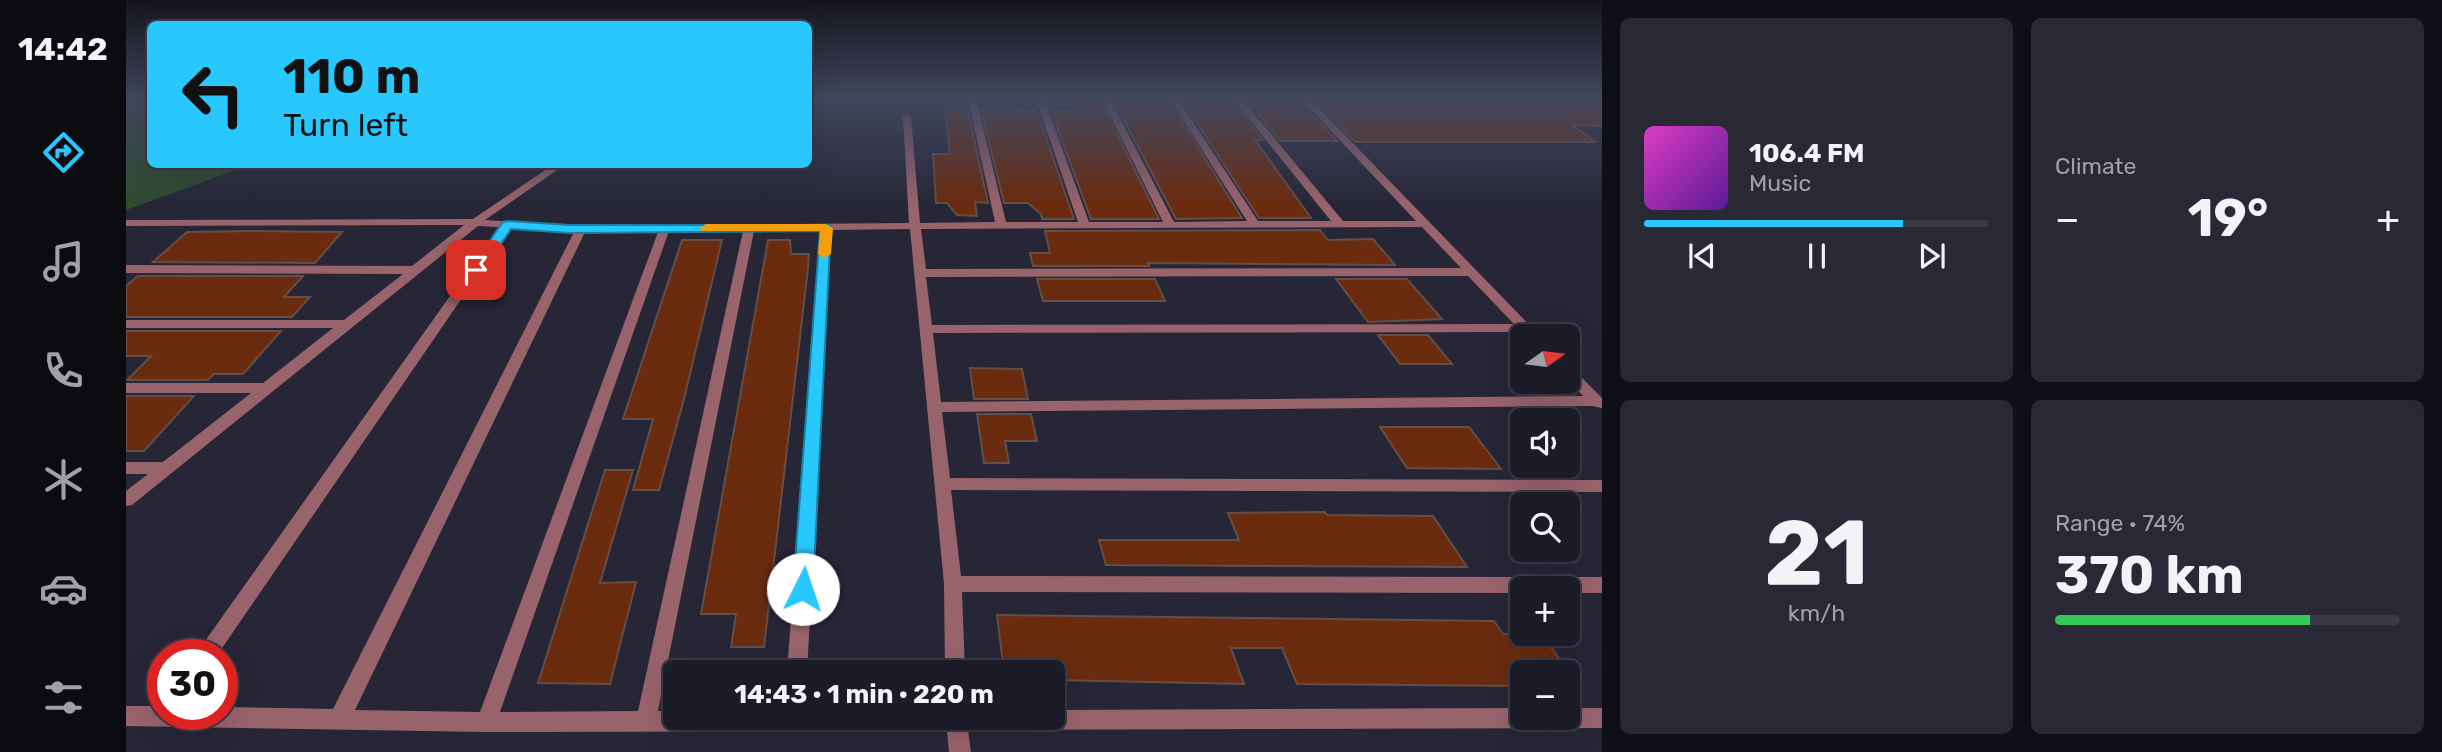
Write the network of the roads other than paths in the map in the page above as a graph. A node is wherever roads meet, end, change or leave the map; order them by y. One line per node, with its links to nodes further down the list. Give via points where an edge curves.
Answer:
1 (908, 134): 17 (street)
2 (980, 134): 18 (street)
3 (1053, 134): 13 (street)
4 (1123, 134): 14 (street)
5 (1197, 134): 15 (street)
6 (1266, 134): 16 (street)
7 (1339, 134): 11 (street)
8 (555, 168): 9 (street)
9 (474, 222): 10 (street); 12 (street); 24 (street)
10 (126, 223)
11 (1426, 224): 16 (street); 25 (street)
12 (507, 225): 22 (street); 44 (street)
13 (1085, 225): 14 (street); 18 (street)
14 (1170, 225): 15 (street)
15 (1255, 225): 16 (street)
16 (1340, 225)
17 (915, 226): 18 (street); 21 (street); 26 (street)
18 (1001, 226)
19 (664, 228): 20 (street); 22 (street); 55 (street)
20 (749, 228): 21 (street); 53 (street)
21 (826, 228): 45 (street)
22 (581, 229): 52 (street)
23 (126, 269): 24 (street)
24 (415, 270): 28 (street)
25 (1471, 272): 26 (street); 29 (street)
26 (919, 273): 30 (street)
27 (126, 324): 28 (street)
28 (347, 324): 34 (street)
29 (1521, 324)
30 (926, 329): 31 (street); 36 (street)
31 (1510, 332)
32 (1580, 384): 35 (street)
33 (126, 388): 34 (street)
34 (266, 388): 38 (street)
35 (1599, 404): 36 (street)
36 (934, 407): 39 (street)
37 (126, 468): 38 (street)
38 (165, 468): 41 (street)
39 (942, 484): 40 (street); 42 (street)
40 (1602, 486)
41 (126, 500)
42 (953, 584): 43 (street); 46 (street)
43 (1602, 585)
44 (217, 639)
45 (798, 660)
46 (955, 660)
47 (147, 715): 48 (street)
48 (126, 716)
49 (238, 717): 52 (street)
50 (1602, 718): 51 (street)
51 (1065, 719)
52 (338, 720): 55 (street)
53 (646, 721): 54 (street); 55 (street)
54 (663, 721)
55 (486, 722)
56 (957, 730): 57 (street)
57 (960, 752)

